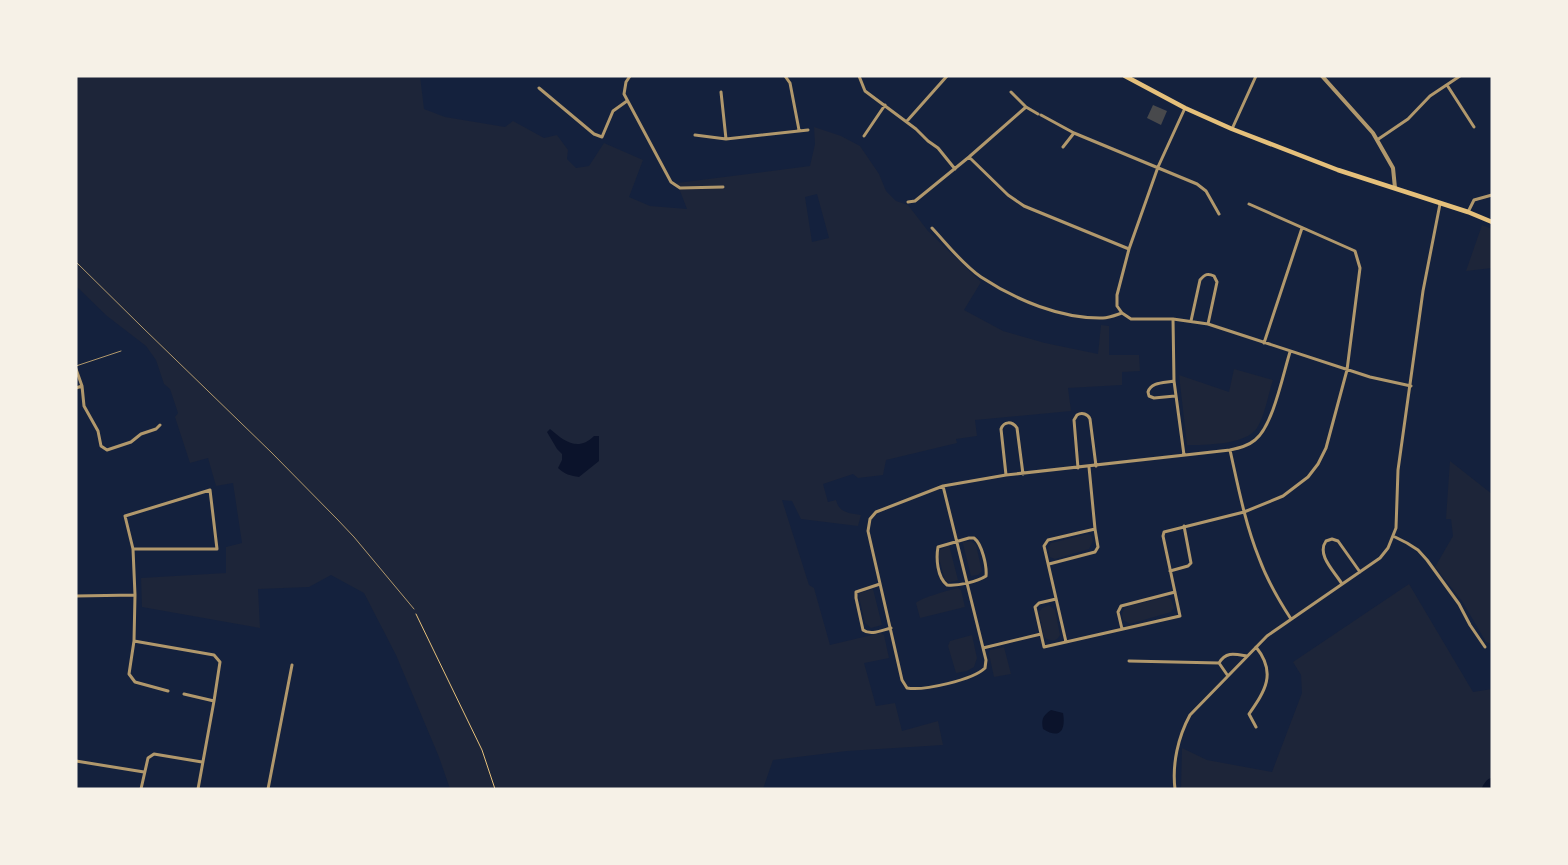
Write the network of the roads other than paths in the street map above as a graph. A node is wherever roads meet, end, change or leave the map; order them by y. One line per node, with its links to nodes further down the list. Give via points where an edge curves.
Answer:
1 (630, 76): 13 (street, via 624,94)
2 (784, 76): 20 (street, via 790,83)
3 (859, 76): 14 (street, via 865,91)
4 (947, 76): 17 (street)
5 (1125, 76): 16 (main road)
6 (1256, 76): 19 (street)
7 (1460, 76): 9 (street)
8 (1324, 77): 26 (street)
9 (1447, 85): 18 (street); 26 (street, via 1430,96 1408,119)
10 (539, 88): 13 (street, via 594,134 602,137 613,111)
11 (721, 92): 25 (street)
12 (1011, 92): 15 (street)
13 (627, 101): 31 (street, via 671,182 680,188)
14 (885, 105): 17 (street); 24 (street)
15 (1026, 107): 22 (street); 28 (street)
16 (1185, 108): 19 (main road); 29 (street)
17 (907, 121): 30 (street, via 938,148)
18 (1474, 128)
19 (1232, 129): 32 (main road)
20 (800, 130): 21 (street); 25 (street)
21 (808, 130)
22 (1074, 133): 27 (street); 29 (street)
23 (695, 135): 25 (street)
24 (864, 136)
25 (726, 139)
26 (1377, 140): 32 (street, via 1393,168)
27 (1063, 147)
28 (969, 157): 30 (street); 42 (street, via 1024,206)
29 (1158, 167): 38 (street, via 1197,184 1206,191); 42 (street)
30 (955, 169): 34 (street, via 915,201)
31 (723, 187)
32 (1395, 188): 36 (main road)
33 (1492, 195): 37 (street, via 1474,200)
34 (908, 202)
35 (1249, 204): 41 (street)
36 (1440, 204): 37 (main road); 55 (street, via 1423,291)
37 (1468, 212): 39 (main road)
38 (1220, 214)
39 (1492, 222)
40 (932, 228): 44 (street, via 967,265 1013,295 1059,314 1105,318)
41 (1302, 228): 48 (street); 52 (street, via 1355,251 1360,268)
42 (1129, 249): 44 (street, via 1117,295 1117,306)
43 (76, 262): 83 (lane, via 272,452 343,525)
44 (1122, 313): 45 (street, via 1131,319)
45 (1173, 319): 46 (street); 53 (street)
46 (1191, 321): 47 (street); 47 (street, via 1200,280 1209,274 1217,282)
47 (1208, 324): 48 (street)
48 (1264, 343): 50 (street)
49 (121, 351): 51 (lane)
50 (1290, 352): 52 (street); 59 (street, via 1264,430 1249,444)
51 (76, 367): 54 (street)
52 (1347, 370): 55 (street); 67 (street, via 1326,448 1318,464 1308,477 1283,496)
53 (1174, 381): 57 (street); 57 (street, via 1153,385 1148,392 1154,398)
54 (82, 386): 56 (street); 58 (street, via 84,406 98,431 101,446 107,450 131,442)
55 (1411, 386): 70 (street, via 1398,470)
56 (76, 388)
57 (1175, 396): 60 (street)
58 (160, 425)
59 (1230, 450): 60 (street); 67 (street)
60 (1184, 455): 61 (street)
61 (1096, 466): 62 (street); 63 (street, via 1090,419 1082,413 1074,420)
62 (1088, 467): 63 (street); 69 (street)
63 (1078, 468): 64 (street)
64 (1023, 474): 65 (street); 65 (street, via 1017,428 1008,422 1001,430)
65 (1006, 475): 66 (street)
66 (943, 486): 71 (street); 77 (street, via 876,512 870,519 868,531)
67 (1244, 512): 68 (street); 84 (street, via 1258,557)
68 (1184, 526): 74 (street, via 1191,563); 74 (street, via 1163,534)
69 (1095, 529): 73 (street, via 1098,547 1095,552); 73 (street, via 1048,540 1044,546)
70 (1394, 536): 75 (street, via 1380,558); 91 (street, via 1418,550 1427,560 1459,604)
71 (956, 542): 76 (street); 76 (street, via 938,547 941,579 949,585); 76 (street, via 976,539 986,570 984,577)
72 (133, 549): 72 (street, via 217,549 210,490 125,516); 80 (street)
73 (1049, 564): 82 (street)
74 (1170, 571): 79 (street)
75 (1360, 572): 78 (street); 78 (street, via 1338,541 1326,541 1323,555)
76 (966, 582): 92 (street)
77 (880, 584): 85 (street); 85 (street, via 856,592 863,630 872,633)
78 (1342, 584): 84 (street)
79 (1175, 592): 86 (street, via 1121,606 1118,612); 86 (street, via 1180,616)
80 (135, 595): 81 (street); 88 (street)
81 (76, 596)
82 (1056, 599): 87 (street, via 1035,607); 89 (street)
83 (414, 609)
84 (1291, 619): 90 (street)
85 (891, 628): 92 (street, via 902,680 907,688 917,690 972,677 985,668)
86 (1122, 629): 89 (street)
87 (1041, 634): 89 (street, via 1044,647); 92 (street)
88 (134, 641): 98 (street, via 129,674 135,682); 100 (street, via 214,655 220,662)
89 (1066, 642)
90 (1256, 647): 93 (street); 101 (street, via 1266,667 1267,684 1249,714)
91 (1484, 647)
92 (983, 648)
93 (1247, 656): 95 (street, via 1229,654); 97 (street)
94 (1130, 661): 95 (street)
95 (1219, 663): 97 (street)
96 (292, 665): 107 (street)
97 (1228, 676): 108 (street, via 1190,715 1183,728 1175,760)
98 (168, 691)
99 (184, 694): 100 (street)
100 (214, 701): 103 (street)
101 (1256, 727)
102 (76, 761): 104 (street)
103 (202, 762): 104 (street, via 154,754 148,758); 106 (street)
104 (144, 772): 105 (street)
105 (141, 789)
106 (198, 789)
107 (268, 789)
108 (1175, 789)

